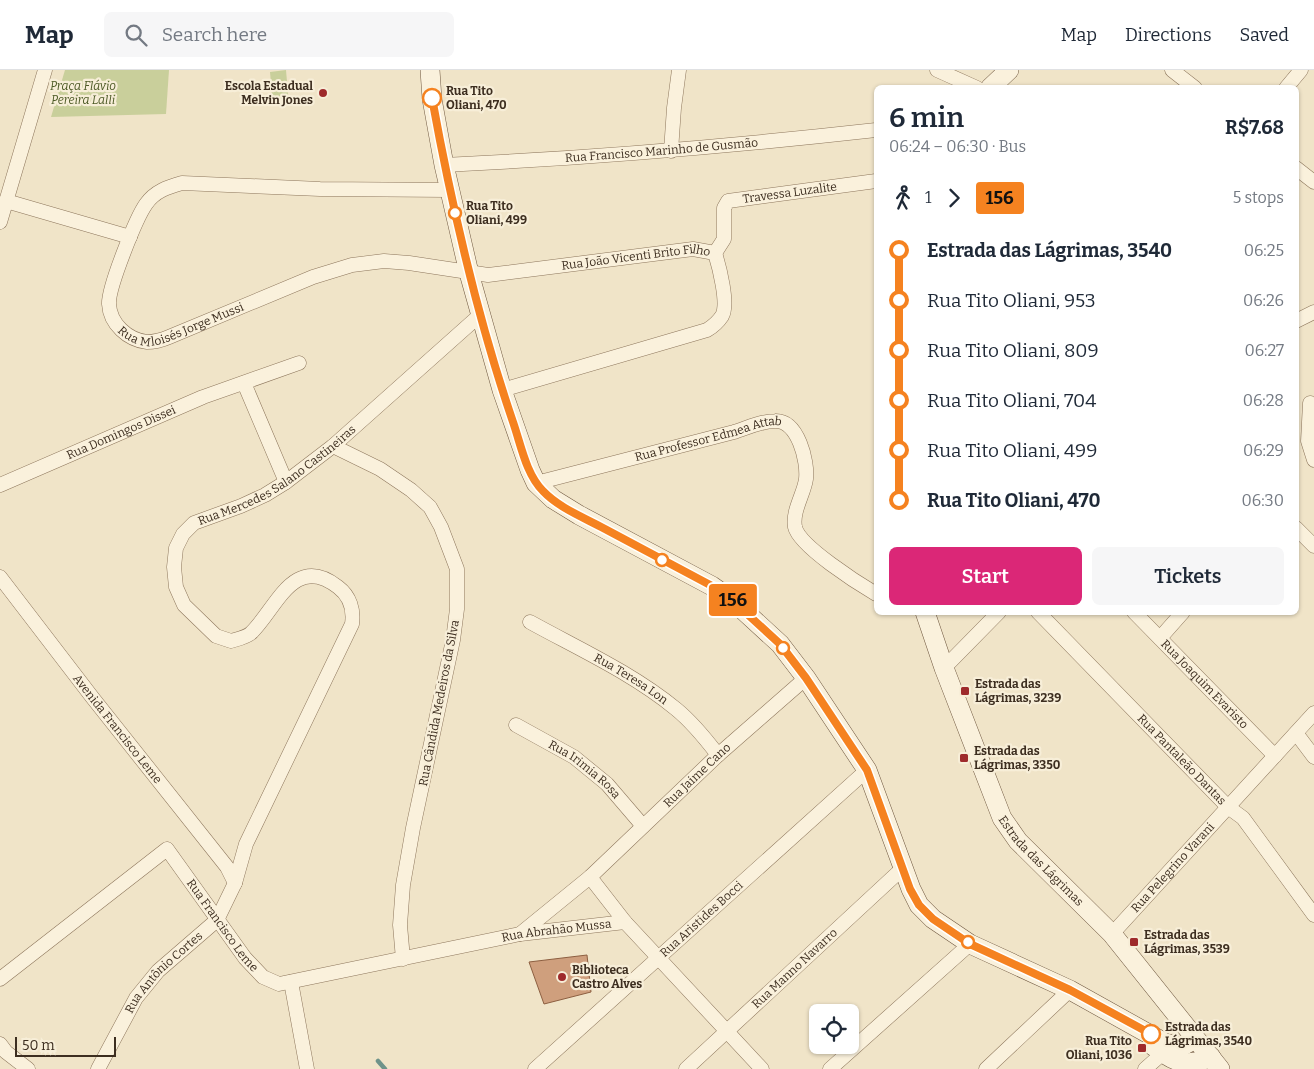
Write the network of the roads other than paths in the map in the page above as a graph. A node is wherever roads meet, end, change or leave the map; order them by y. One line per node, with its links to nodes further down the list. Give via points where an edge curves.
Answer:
1 (45, 70): 19 (street)
2 (430, 70): 14 (street)
3 (679, 70): 13 (street)
4 (937, 70): 8 (street)
5 (1009, 70): 9 (street)
6 (1172, 70): 10 (street)
7 (1301, 70): 11 (street)
8 (970, 85)
9 (993, 85)
10 (1191, 85)
11 (1288, 85)
12 (874, 130): 13 (street, Rua Francisco Marinho de Gusmão)
13 (671, 151): 14 (street, Rua Francisco Marinho de Gusmão)
14 (444, 166): 18 (street)
15 (1299, 170): 17 (street)
16 (874, 181): 22 (street, Travessa Luzalite, via 728,201 724,208 724,239)
17 (1314, 182)
18 (450, 190): 21 (street, Rua Mloisés Jorge Mussi, via 182,183 156,193 146,203); 23 (street)
19 (6, 201): 20 (street); 21 (street)
20 (0, 222)
21 (130, 237): 23 (street, Rua Mloisés Jorge Mussi, via 109,304 121,330 149,342 169,337 313,277 352,265 384,261)
22 (715, 253): 23 (street, Rua João Vicenti Brito Filho, via 693,249 488,275); 29 (street, Rua João Vicenti Brito Filho, via 725,306 722,316 707,330)
23 (469, 273): 25 (street)
24 (1314, 312): 26 (street)
25 (480, 315): 29 (street); 31 (street, Rua Mercedes Salano Castineiras)
26 (1299, 320)
27 (299, 363): 28 (street, Rua Domingos Dissei)
28 (244, 383): 33 (street); 35 (street, Rua Domingos Dissei, via 203,397)
29 (502, 390): 34 (street)
30 (1310, 403): 32 (street, via 1308,440)
31 (333, 446): 33 (street, Rua Mercedes Salano Castineiras); 68 (street, Rua Cândida Medeiros da Silva, via 380,469 430,507 457,569 453,640 403,885 400,925)
32 (1314, 460)
33 (286, 482): 60 (street, Rua Mercedes Salano Castineiras, via 241,506 194,523 176,548 176,587 184,605 216,636 231,641 251,633 281,594 295,580 308,575 332,582 344,591 353,614 347,638 246,844)
34 (536, 483): 39 (street, Rua Professor Edmea Attab, via 763,423 780,422 793,430 801,444 805,462 806,478 795,518 798,533 804,542); 48 (street, via 566,507 732,600 780,644)
35 (0, 485)
36 (1299, 531): 37 (street)
37 (1314, 546)
38 (0, 576): 60 (street, Avenida Francisco Leme, via 227,868)
39 (874, 593)
40 (926, 615): 47 (street, Estrada das Lágrimas)
41 (996, 615): 47 (street)
42 (1041, 615): 56 (street, Rua Pantaleão Dantas)
43 (1137, 615): 46 (street, Rua Joaquim Evaristo)
44 (1180, 615): 46 (street)
45 (530, 622): 52 (street, Rua Teresa Lon, via 656,694 699,730)
46 (1160, 638): 53 (street, Rua Joaquim Evaristo)
47 (944, 668): 65 (street, Estrada das Lágrimas, via 1002,818 1018,841)
48 (806, 678): 52 (street, Rua Jaime Cano); 55 (street)
49 (1314, 713): 51 (street, Rua Pelegrino Varani)
50 (516, 725): 57 (street, Rua Irimia Rosa, via 574,757 607,784)
51 (1296, 733): 53 (street, Rua Pelegrino Varani); 54 (street)
52 (718, 755): 57 (street, Rua Jaime Cano)
53 (1275, 756): 56 (street, Rua Pelegrino Varani)
54 (1314, 757)
55 (867, 770): 58 (street); 67 (street, Rua Aristides Bocci)
56 (1228, 807): 61 (street, Rua Pantaleão Dantas, via 1248,823); 65 (street, Rua Pelegrino Varani)
57 (643, 826): 59 (street, Rua Jaime Cano)
58 (903, 868): 66 (street, via 919,905 933,919); 73 (street, Rua Manno Navarro)
59 (590, 877): 63 (street); 64 (street, Rua Jaime Cano)
60 (235, 883): 62 (street, Rua Antônio Cortes)
61 (1314, 914)
62 (217, 920): 69 (street, Rua Francisco Leme, via 167,849); 70 (street, Rua Francisco Leme, via 257,973 279,984); 79 (street, Rua Antônio Cortes, via 158,971 136,998)
63 (625, 922): 64 (street, Rua Abrahão Mussa); 67 (street, Rua Abrahão Mussa)
64 (520, 934): 68 (street, Rua Abrahão Mussa)
65 (1112, 934): 74 (street, Estrada das Lágrimas)
66 (970, 944): 71 (street); 84 (street)
67 (658, 957): 73 (street, Rua Abrahão Mussa); 81 (street, Rua Aristides Bocci)
68 (403, 959): 70 (street, Rua Abrahão Mussa)
69 (0, 979)
70 (291, 982): 80 (street)
71 (1070, 990): 72 (street); 85 (street)
72 (1105, 1009): 74 (street, via 1174,1047); 76 (street)
73 (728, 1031): 82 (street, Rua Manno Navarro); 83 (street, Rua Abrahão Mussa)
74 (1195, 1039): 77 (street, Estrada das Lágrimas)
75 (0, 1044): 78 (street)
76 (1174, 1061): 77 (street); 86 (street)
77 (1216, 1063)
78 (28, 1069)
79 (98, 1069)
80 (307, 1069)
81 (535, 1069)
82 (686, 1069)
83 (762, 1069)
84 (830, 1069)
85 (986, 1069)
86 (1145, 1069)

